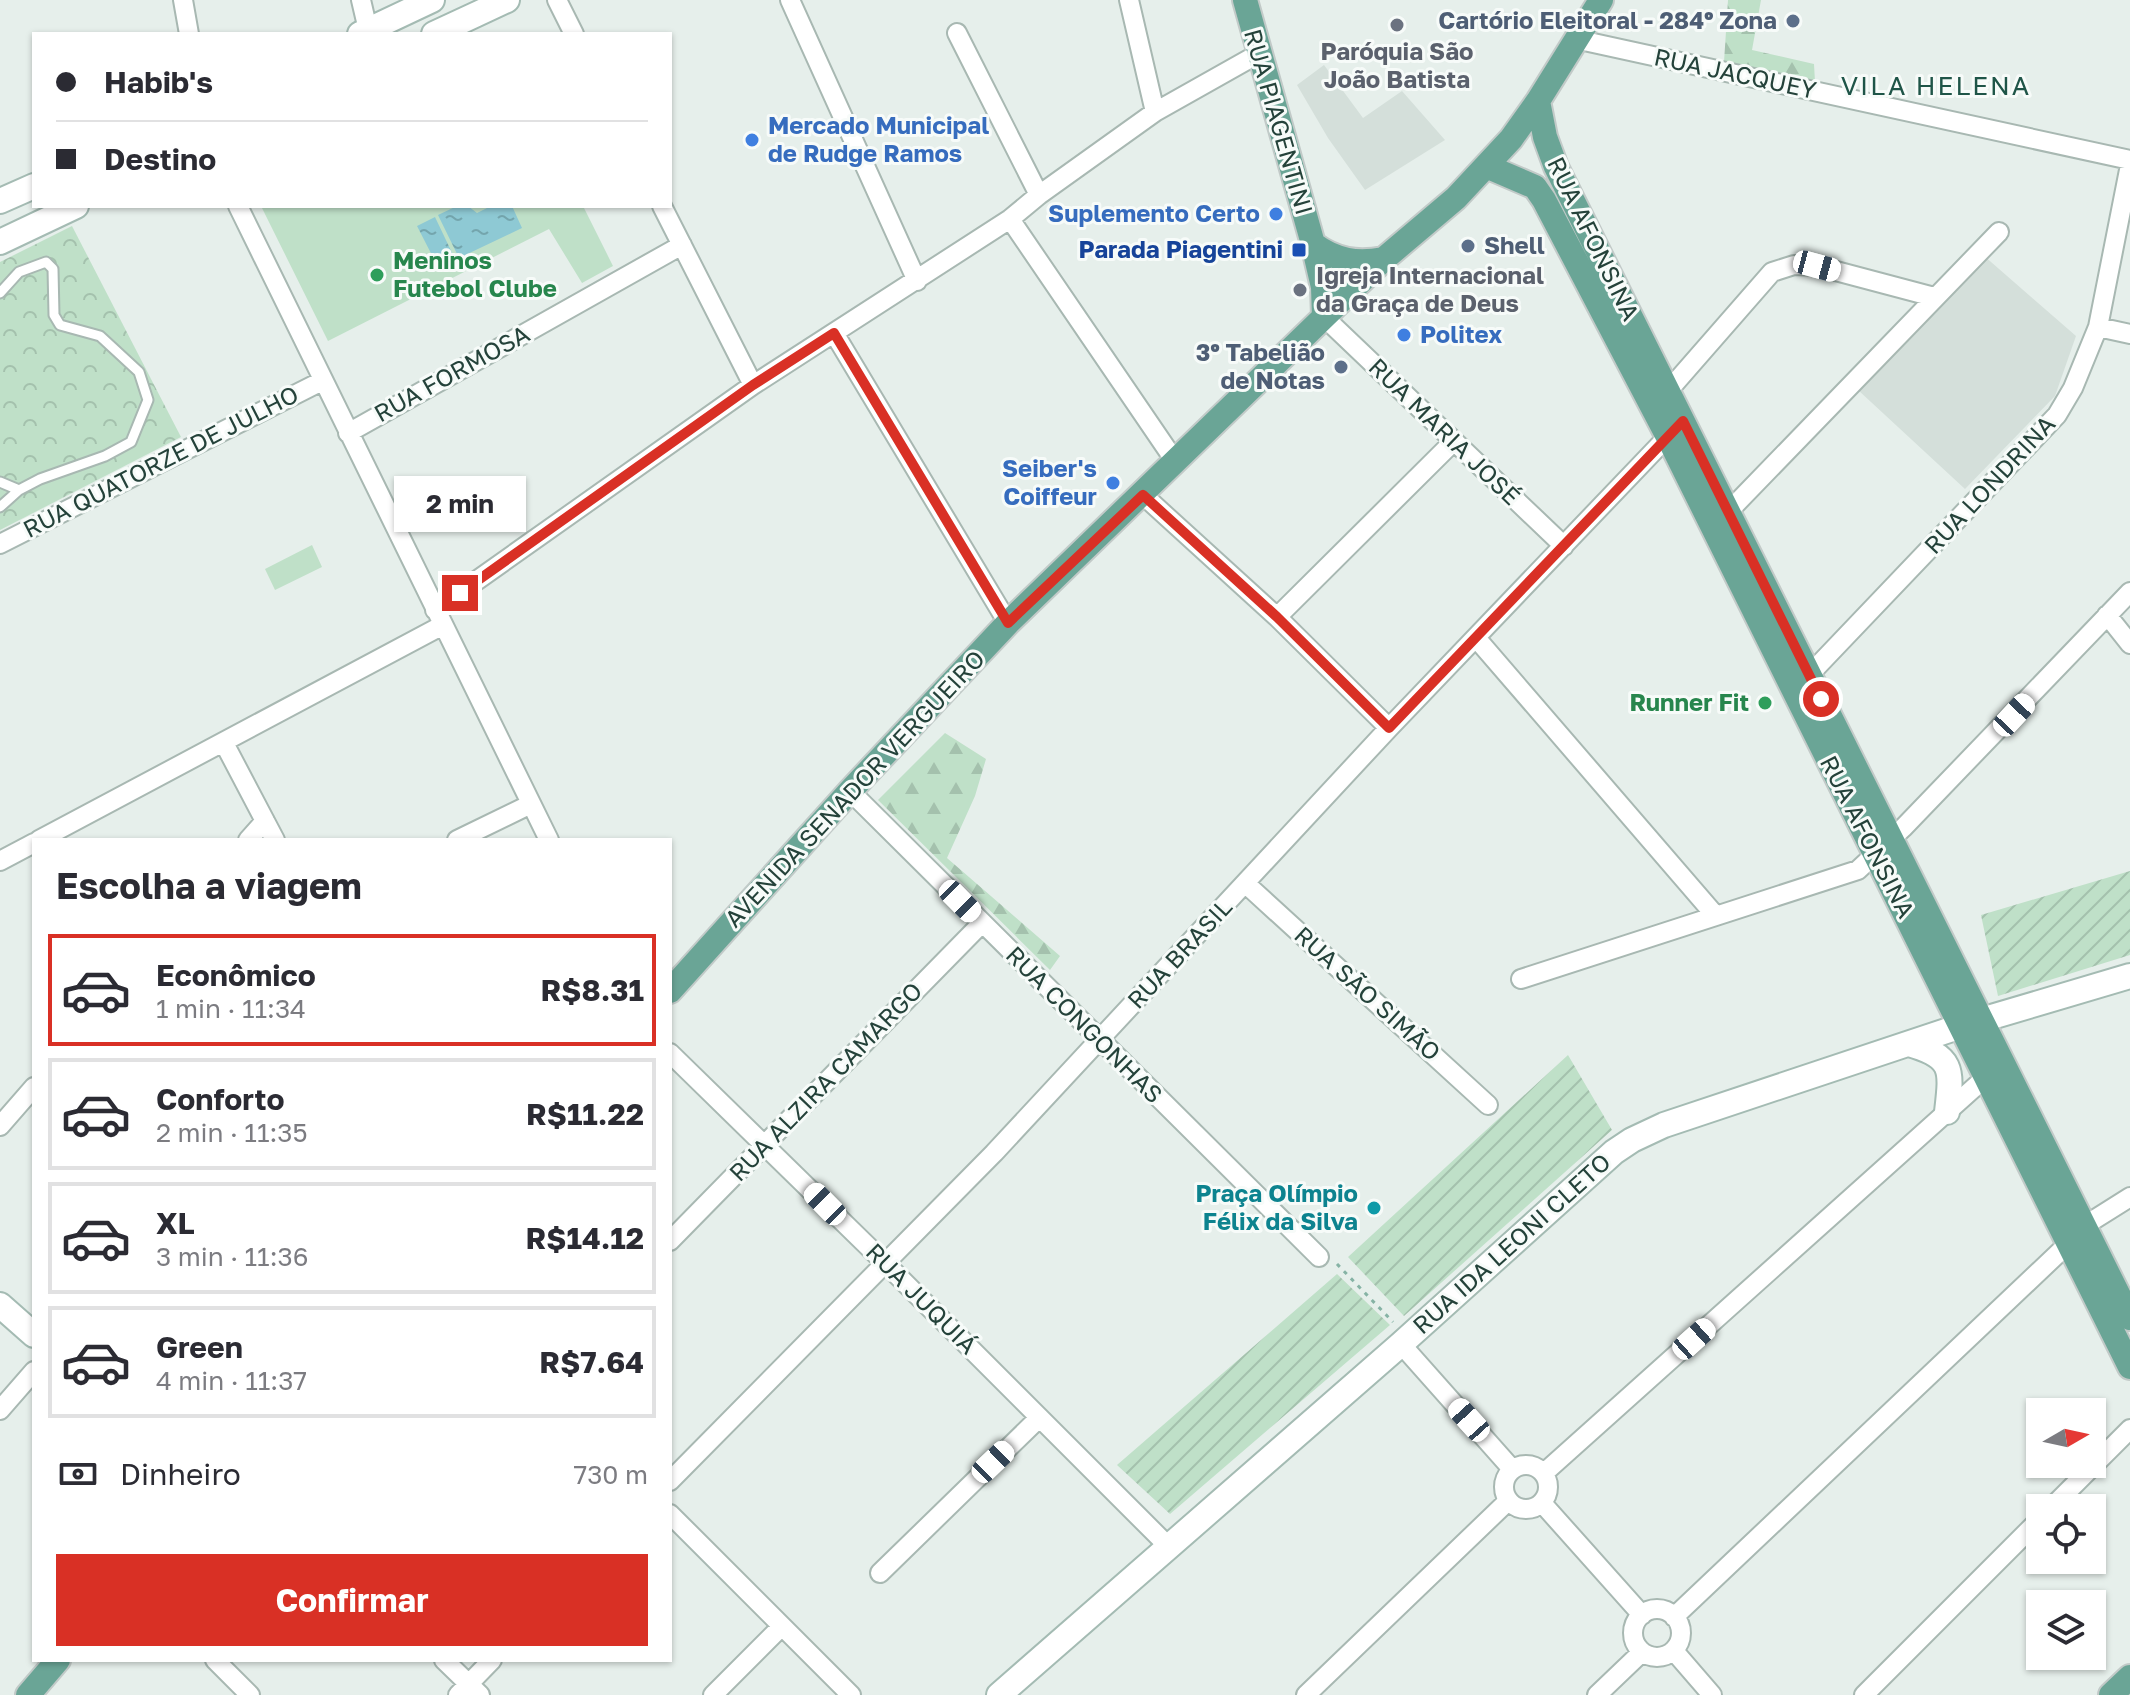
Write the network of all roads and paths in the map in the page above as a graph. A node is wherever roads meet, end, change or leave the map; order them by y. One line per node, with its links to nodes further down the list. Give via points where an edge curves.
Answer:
1 (183, 0): 10 (street)
2 (361, 0): 11 (street)
3 (432, 0): 11 (street)
4 (507, 0): 12 (street)
5 (557, 0): 13 (street)
6 (790, 0): 33 (street)
7 (1129, 0): 18 (street)
8 (1245, 0): 16 (main road, RUA PIAGENTINI)
9 (1601, 0): 15 (main road, AVENIDA SENADOR VERGUEIRO)
10 (189, 32)
11 (364, 32)
12 (438, 32)
13 (573, 32)
14 (957, 33): 22 (street)
15 (1575, 39): 17 (main road, AVENIDA SENADOR VERGUEIRO); 19 (street, RUA JACQUEY)
16 (1258, 54): 18 (street); 30 (main road, RUA PIAGENTINI)
17 (1538, 101): 20 (main road, AVENIDA SENADOR VERGUEIRO); 42 (main road, RUA AFONSINA, via 1556,167)
18 (1155, 112): 22 (street)
19 (2130, 163): 37 (street, RUA LONDRINA)
20 (1486, 166): 32 (main road, AVENIDA SENADOR VERGUEIRO); 43 (main road, RUA AFONSINA, via 1535,187)
21 (32, 187): 23 (street)
22 (1039, 195): 27 (street)
23 (0, 201)
24 (72, 208): 29 (street)
25 (239, 208): 40 (street)
26 (663, 208): 31 (street)
27 (1010, 219): 33 (street); 46 (street)
28 (1999, 232): 35 (street)
29 (0, 242)
30 (1313, 244): 32 (main road, RUA PIAGENTINI, via 1338,259); 36 (main road, RUA PIAGENTINI)
31 (682, 245): 41 (street); 44 (street, RUA FORMOSA)
32 (1384, 259): 36 (main road, AVENIDA SENADOR VERGUEIRO)
33 (917, 281): 38 (street)
34 (0, 293): 48 (lane, via 19,272 46,262 53,269 54,315 60,325 100,336 139,372 148,400 131,442)
35 (1934, 297): 42 (street, via 1817,266 1794,265 1772,272); 51 (street)
36 (1324, 317): 45 (street, RUA MARIA JOSÉ); 46 (main road, AVENIDA SENADOR VERGUEIRO)
37 (2098, 327): 39 (street); 61 (street, RUA LONDRINA, via 2057,415)
38 (834, 333): 41 (street); 58 (street)
39 (2130, 334)
40 (322, 381): 44 (street); 52 (street, RUA QUATORZE DE JULHO)
41 (753, 385): 57 (street)
42 (1668, 391): 43 (main road, RUA AFONSINA)
43 (1675, 429): 51 (main road, RUA AFONSINA); 53 (street, RUA BRASIL); 73 (main road, RUA AFONSINA)
44 (348, 433): 57 (street)
45 (1454, 441): 53 (street, RUA MARIA JOSÉ); 56 (street)
46 (1175, 461): 49 (main road, AVENIDA SENADOR VERGUEIRO)
47 (0, 482): 48 (lane)
48 (19, 490): 50 (lane)
49 (1143, 495): 56 (street); 58 (main road, AVENIDA SENADOR VERGUEIRO)
50 (0, 507)
51 (1728, 512): 61 (main road, RUA AFONSINA)
52 (0, 544)
53 (1564, 546): 59 (street, RUA BRASIL)
54 (2130, 592): 55 (street)
55 (2107, 615): 60 (street); 73 (street)
56 (1277, 617): 62 (street)
57 (439, 618): 63 (street); 65 (street)
58 (1008, 623): 64 (main road, AVENIDA SENADOR VERGUEIRO)
59 (1477, 639): 62 (street, RUA BRASIL); 76 (street)
60 (2130, 644)
61 (1809, 675): 73 (main road, RUA AFONSINA)
62 (1389, 728): 75 (street, RUA BRASIL)
63 (224, 743): 66 (street); 67 (street)
64 (850, 791): 77 (street, RUA CONGONHAS); 80 (main road, AVENIDA SENADOR VERGUEIRO)
65 (531, 804): 70 (street); 71 (street)
66 (265, 821): 68 (street); 69 (street)
67 (43, 838)
68 (250, 838)
69 (274, 838)
70 (461, 838)
71 (548, 838)
72 (32, 844): 74 (street)
73 (1882, 847): 76 (street, via 1858,870); 81 (main road, RUA AFONSINA)
74 (0, 861)
75 (1246, 884): 82 (street, RUA BRASIL); 87 (street, RUA SÃO SIMÃO)
76 (1715, 915): 79 (street)
77 (982, 923): 82 (street, RUA CONGONHAS); 90 (street, RUA ALZIRA CAMARGO)
78 (2130, 976): 81 (street, RUA IDA LEONI CLETO)
79 (1521, 979)
80 (672, 989)
81 (1972, 1024): 83 (street, RUA IDA LEONI CLETO); 85 (main road, RUA AFONSINA); 92 (main road, RUA AFONSINA)
82 (1099, 1041): 94 (street, RUA CONGONHAS); 95 (street, RUA BRASIL)
83 (1909, 1044): 88 (street, via 1931,1050 1946,1064); 99 (street, RUA IDA LEONI CLETO, via 1632,1140)
84 (672, 1055): 90 (street, RUA JUQUIÁ)
85 (1986, 1077): 88 (street); 92 (main road, RUA AFONSINA)
86 (32, 1089): 89 (street)
87 (1488, 1105)
88 (1947, 1112): 106 (street)
89 (0, 1126)
90 (765, 1144): 93 (street, RUA ALZIRA CAMARGO); 95 (street, RUA JUQUIÁ)
91 (2130, 1197): 92 (street)
92 (2077, 1235): 97 (main road, RUA AFONSINA); 100 (main road, RUA AFONSINA); 116 (street)
93 (672, 1239)
94 (1319, 1257): 99 (path, via 1337,1264)
95 (886, 1264): 103 (street, RUA JUQUIÁ); 107 (street, RUA BRASIL)
96 (0, 1305): 98 (street)
97 (2130, 1318)
98 (32, 1333)
99 (1404, 1340): 105 (street); 113 (street, RUA IDA LEONI CLETO)
100 (2130, 1367)
101 (32, 1373): 102 (street)
102 (0, 1410)
103 (1039, 1418): 113 (street, RUA JUQUIÁ); 114 (street)
104 (2130, 1429): 108 (street)
105 (1512, 1469): 106 (street, via 1528,1465); 109 (street, via 1504,1481)
106 (1544, 1473): 110 (street, via 1549,1486)
107 (672, 1479)
108 (2065, 1494)
109 (1508, 1501): 110 (street, via 1527,1510); 131 (street)
110 (1542, 1503): 115 (street)
111 (672, 1516): 117 (street)
112 (2026, 1533): 134 (street)
113 (1170, 1548): 130 (street, RUA IDA LEONI CLETO)
114 (880, 1573)
115 (1642, 1615): 116 (street, via 1655,1609); 119 (street, via 1634,1629)
116 (1674, 1617): 118 (street, via 1681,1638)
117 (781, 1627): 128 (street); 129 (street)
118 (1674, 1651): 119 (street, via 1661,1657); 133 (street)
119 (1642, 1652): 132 (street)
120 (56, 1662): 126 (main road)
121 (217, 1662): 127 (street)
122 (446, 1662): 125 (street)
123 (491, 1662): 125 (street)
124 (2130, 1677): 135 (main road)
125 (469, 1691)
126 (28, 1695)
127 (250, 1695)
128 (713, 1695)
129 (851, 1695)
130 (999, 1695)
131 (1306, 1695)
132 (1597, 1695)
133 (1712, 1695)
134 (1864, 1695)
135 (2111, 1695)

